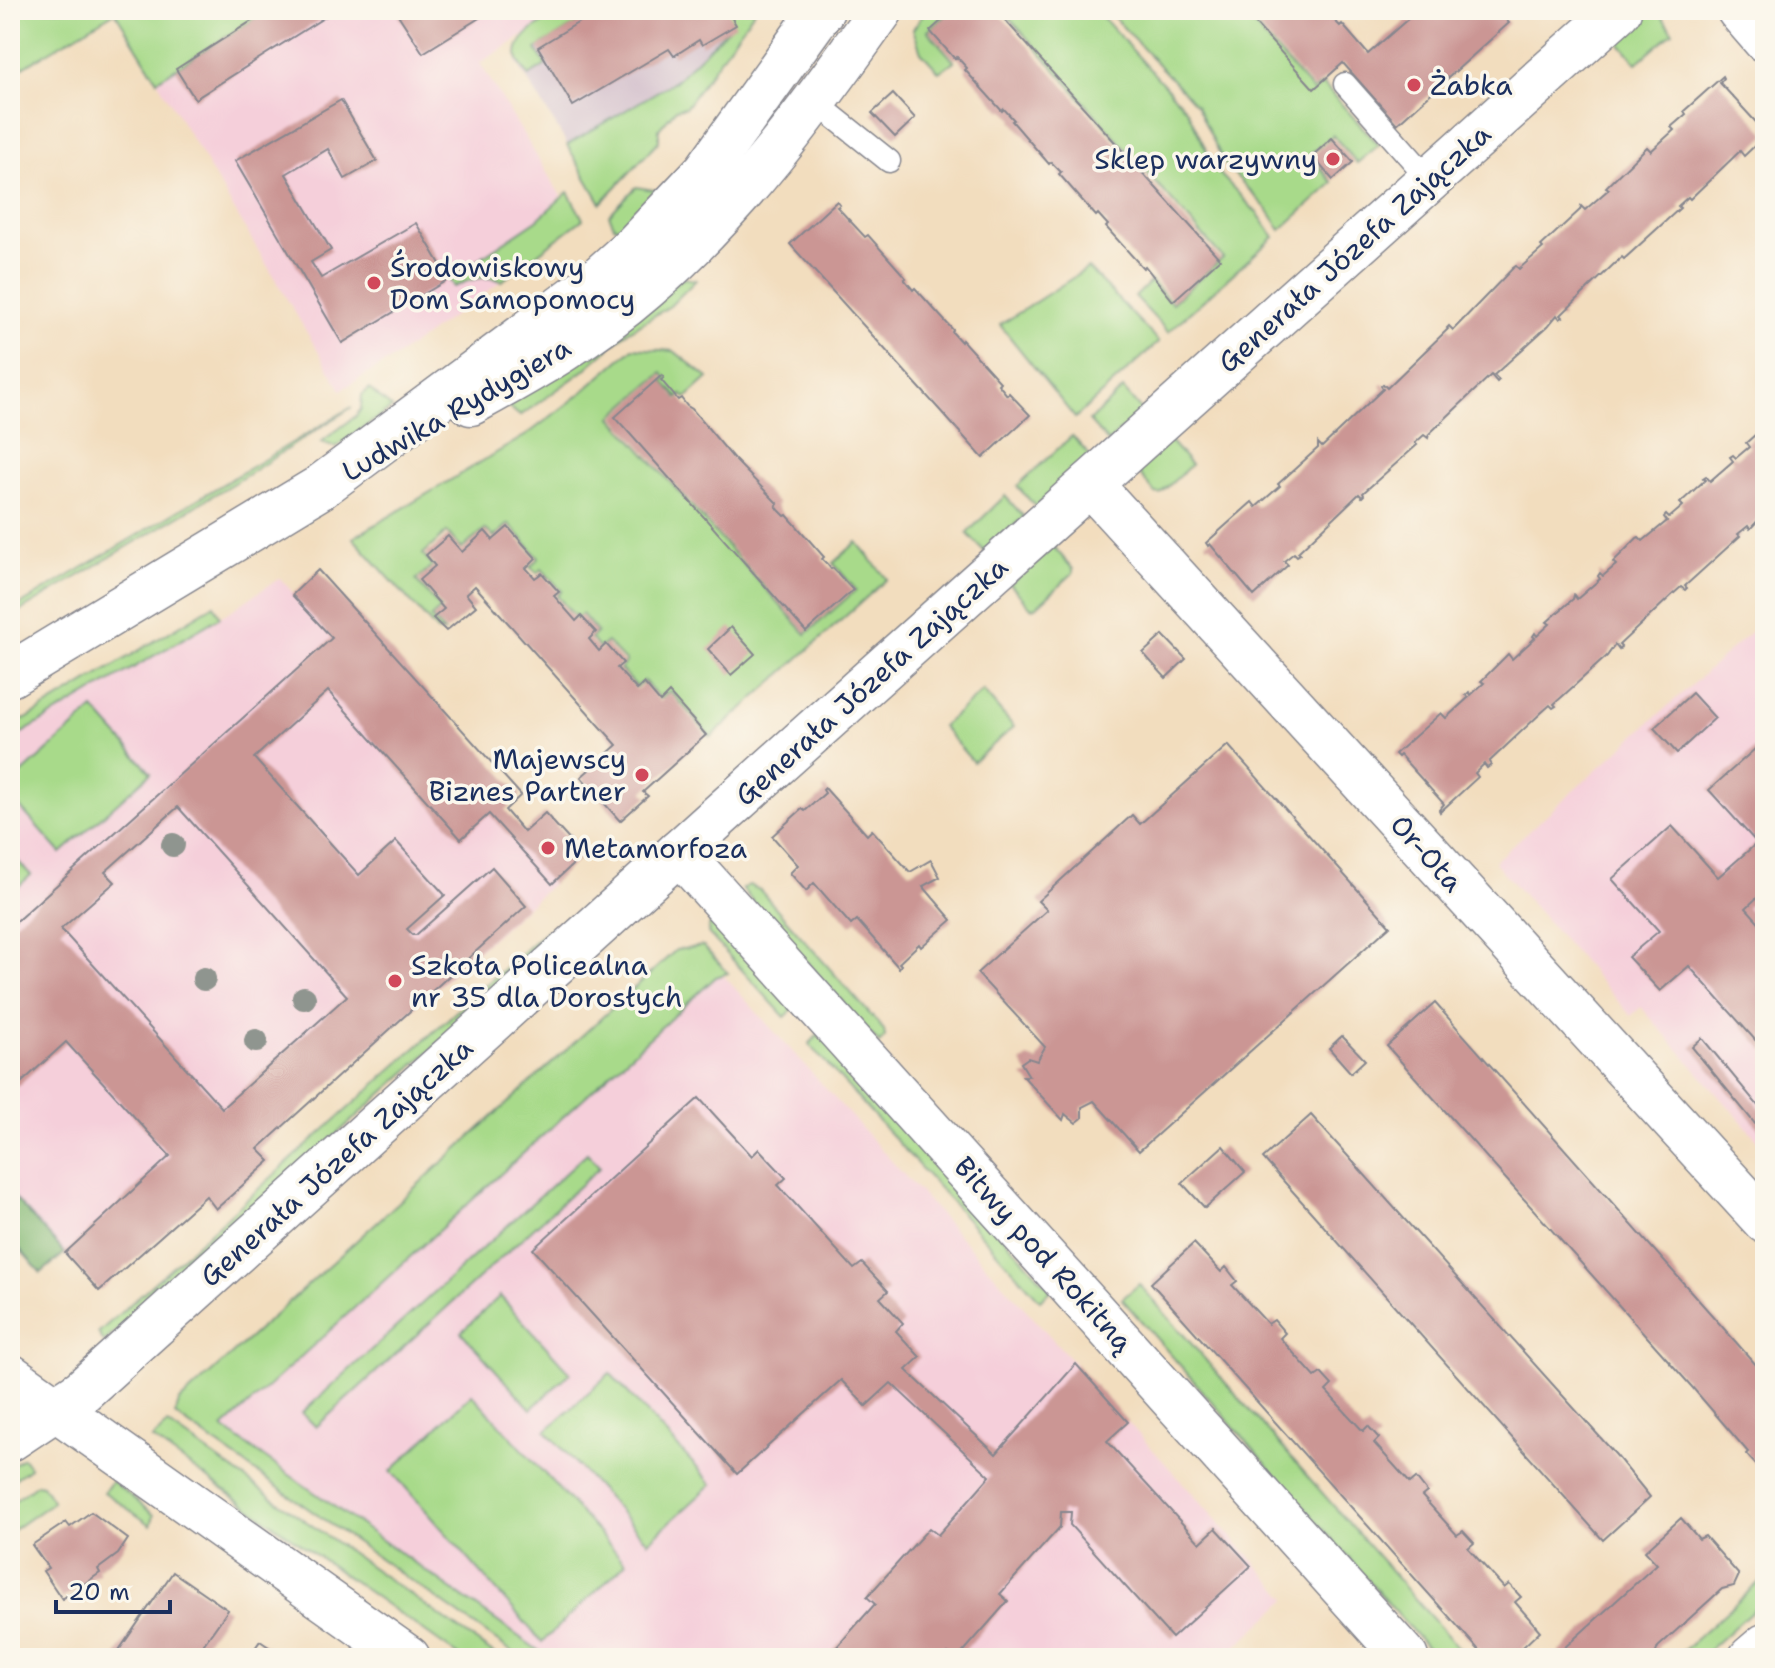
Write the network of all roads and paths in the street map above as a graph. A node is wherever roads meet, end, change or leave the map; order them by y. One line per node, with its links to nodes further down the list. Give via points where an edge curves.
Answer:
1 (822, 10): 10 (street, Ludwika Rydygiera)
2 (881, 10): 7 (street, Ludwika Rydygiera)
3 (1619, 10): 9 (street, Generała Józefa Zajączka)
4 (1739, 10): 5 (street)
5 (1765, 40)
6 (1345, 84): 9 (lane)
7 (814, 101): 8 (lane); 10 (street, Ludwika Rydygiera, via 733,203)
8 (889, 161)
9 (1430, 180): 11 (street, Generała Józefa Zajączka)
10 (632, 276): 12 (street, Ludwika Rydygiera, via 542,364 319,488)
11 (1090, 484): 13 (street, Generała Józefa Zajączka); 14 (street, Or-Ota)
12 (10, 675)
13 (679, 852): 16 (street, Generała Józefa Zajączka); 20 (street, Bitwy pod Rokitną)
14 (1765, 1221)
15 (10, 1376): 16 (street)
16 (58, 1409): 17 (street, Generała Józefa Zajączka); 19 (street)
17 (10, 1439)
18 (1765, 1646): 21 (street)
19 (408, 1658)
20 (1406, 1658)
21 (1751, 1658)

